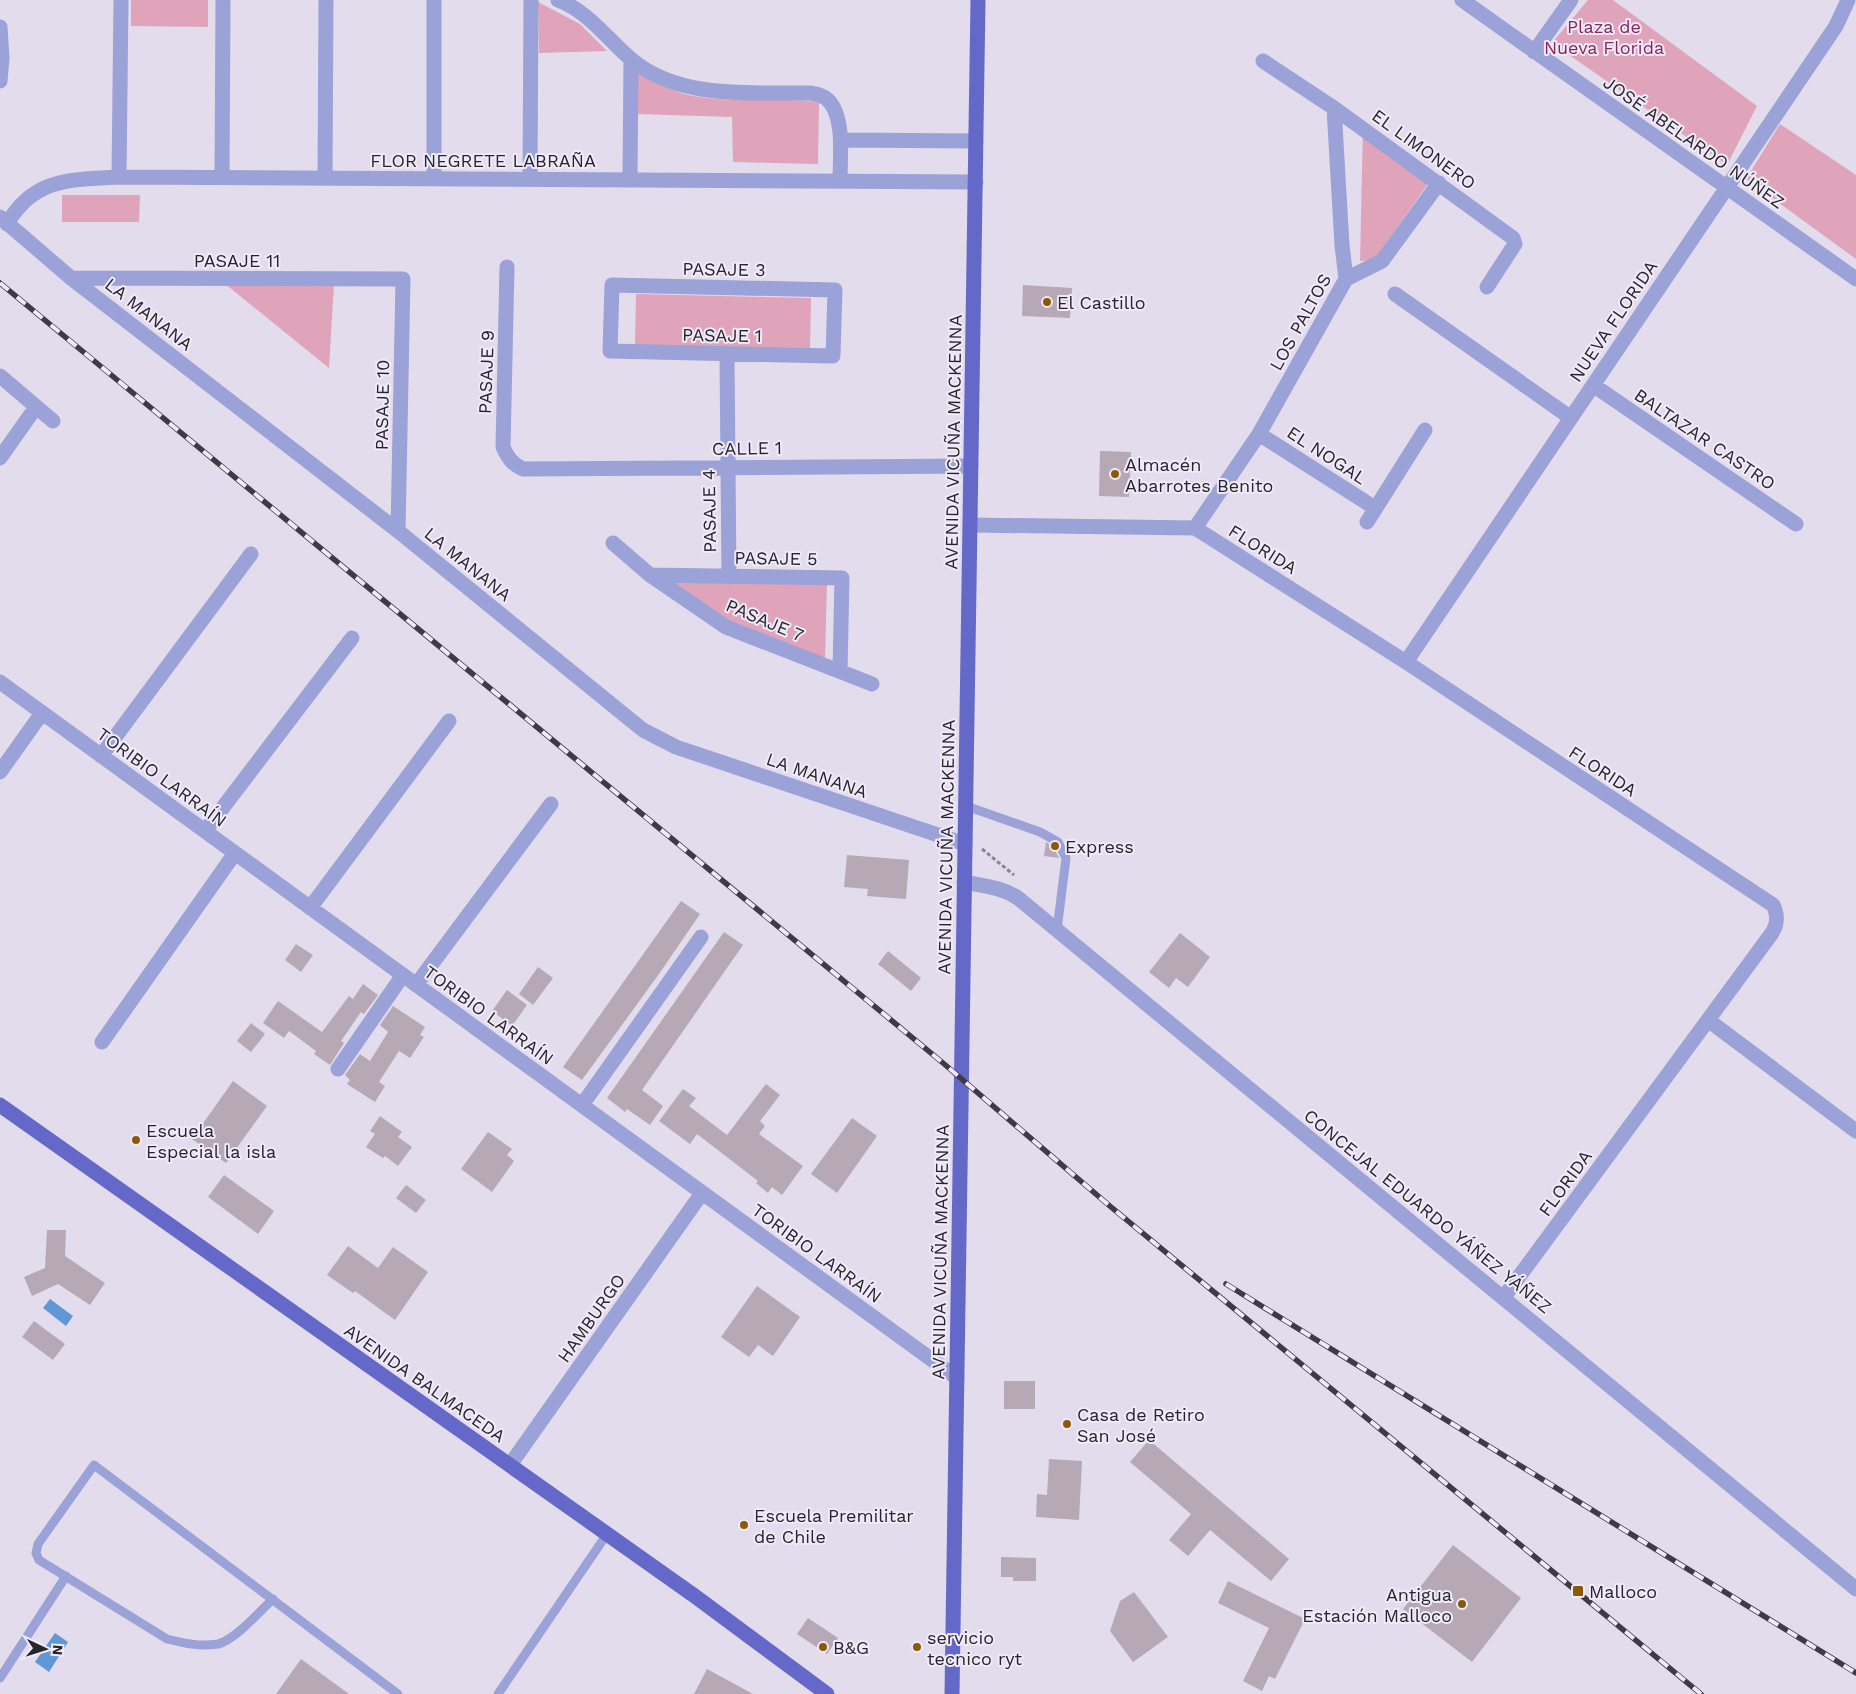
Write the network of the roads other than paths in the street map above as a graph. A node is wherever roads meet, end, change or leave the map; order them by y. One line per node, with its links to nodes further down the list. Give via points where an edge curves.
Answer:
1 (121, 0): 19 (street)
2 (223, 0): 20 (street)
3 (326, 0): 21 (street)
4 (434, 0): 22 (street)
5 (532, 0): 23 (street)
6 (558, 0): 13 (street, via 593,23)
7 (978, 0): 18 (main road, AVENIDA VICUÑA MACKENNA)
8 (1462, 0): 12 (street, JOSÉ ABELARDO NÚÑEZ)
9 (1571, 0): 12 (street)
10 (1848, 0): 28 (street, NUEVA FLORIDA, via 1836,26)
11 (0, 27): 15 (street)
12 (1534, 52): 28 (street, JOSÉ ABELARDO NÚÑEZ)
13 (631, 59): 17 (street, via 645,70 685,87 722,92 819,94 827,98 835,110); 24 (street)
14 (1263, 61): 16 (street, EL LIMONERO)
15 (0, 81)
16 (1334, 108): 27 (street, EL LIMONERO); 33 (street, LOS PALTOS)
17 (840, 140): 18 (street); 25 (street)
18 (976, 141): 26 (main road, AVENIDA VICUÑA MACKENNA)
19 (119, 177): 20 (street, FLOR NEGRETE LABRAÑA); 29 (street, FLOR NEGRETE LABRAÑA, via 51,184 30,195)
20 (222, 178): 21 (street, FLOR NEGRETE LABRAÑA)
21 (325, 178): 22 (street, FLOR NEGRETE LABRAÑA)
22 (434, 178): 23 (street, FLOR NEGRETE LABRAÑA)
23 (530, 179): 24 (street, FLOR NEGRETE LABRAÑA)
24 (630, 179): 25 (street, FLOR NEGRETE LABRAÑA)
25 (840, 180): 26 (street, FLOR NEGRETE LABRAÑA)
26 (976, 182): 49 (main road, AVENIDA VICUÑA MACKENNA)
27 (1439, 183): 33 (street, via 1382,261); 35 (street, EL LIMONERO, via 1513,238 1515,244)
28 (1725, 187): 34 (street, JOSÉ ABELARDO NÚÑEZ); 41 (street, NUEVA FLORIDA)
29 (4, 220): 31 (street, LA MANANA)
30 (507, 267): 51 (street, PASAJE 9, via 502,447 514,465)
31 (71, 278): 32 (street, PASAJE 11); 57 (street, LA MANANA)
32 (403, 279): 57 (street, PASAJE 10)
33 (1346, 279): 46 (street, LOS PALTOS)
34 (1856, 279)
35 (1487, 287)
36 (1395, 294): 43 (street)
37 (610, 351): 38 (street, PASAJE 1); 39 (street, PASAJE 3, via 612,285 835,290)
38 (727, 354): 39 (street, PASAJE 1); 50 (street, PASAJE 4)
39 (833, 356)
40 (0, 376): 42 (street)
41 (1593, 386): 43 (street, NUEVA FLORIDA); 54 (street, BALTAZAR CASTRO)
42 (36, 407): 44 (street); 47 (street)
43 (1571, 418): 63 (street, NUEVA FLORIDA)
44 (53, 422)
45 (1425, 430): 52 (street)
46 (1259, 434): 52 (street, EL NOGAL); 56 (street, LOS PALTOS)
47 (4, 442): 48 (street)
48 (0, 458)
49 (971, 466): 50 (street, CALLE 1); 55 (main road, AVENIDA VICUÑA MACKENNA)
50 (728, 467): 51 (street, CALLE 1); 61 (street, PASAJE 4)
51 (523, 468)
52 (1375, 508): 53 (street)
53 (1367, 522)
54 (1796, 524)
55 (970, 525): 56 (street); 72 (main road, AVENIDA VICUÑA MACKENNA)
56 (1195, 528): 63 (street, FLORIDA)
57 (398, 531): 74 (street, LA MANANA, via 629,720 658,739)
58 (613, 543): 60 (street, PASAJE 7)
59 (251, 554): 69 (street)
60 (650, 575): 61 (street, PASAJE 5); 64 (street, PASAJE 7, via 726,627)
61 (729, 577): 64 (street, PASAJE 5, via 842,578)
62 (352, 638): 73 (street)
63 (1406, 662): 82 (street, FLORIDA, via 1773,905 1777,916 1775,928)
64 (840, 671): 66 (street, PASAJE 7)
65 (0, 682): 67 (street, TORIBIO LARRAÍN)
66 (872, 684)
67 (42, 713): 69 (street, TORIBIO LARRAÍN); 70 (street)
68 (450, 721): 77 (street)
69 (101, 756): 73 (street, TORIBIO LARRAÍN)
70 (0, 772)
71 (551, 804): 81 (street)
72 (966, 806): 74 (main road, AVENIDA VICUÑA MACKENNA); 78 (lane, via 1040,832 1058,842 1066,858)
73 (205, 831): 75 (street, TORIBIO LARRAÍN)
74 (965, 844): 76 (main road, AVENIDA VICUÑA MACKENNA)
75 (235, 853): 77 (street, TORIBIO LARRAÍN); 83 (street)
76 (964, 882): 78 (street, CONCEJAL EDUARDO YÁÑEZ YÁÑEZ, via 1009,892); 90 (main road, AVENIDA VICUÑA MACKENNA)
77 (310, 908): 80 (street, TORIBIO LARRAÍN)
78 (1057, 930): 89 (street, CONCEJAL EDUARDO YÁÑEZ YÁÑEZ)
79 (701, 937): 86 (street)
80 (403, 975): 81 (street, TORIBIO LARRAÍN); 84 (street)
81 (416, 985): 86 (street, TORIBIO LARRAÍN)
82 (1708, 1020): 87 (street); 89 (street, FLORIDA)
83 (102, 1042)
84 (338, 1069)
85 (0, 1105): 91 (main road, AVENIDA BALMACEDA)
86 (582, 1106): 88 (street, TORIBIO LARRAÍN)
87 (1856, 1131)
88 (702, 1193): 90 (street, TORIBIO LARRAÍN); 91 (street, HAMBURGO)
89 (1504, 1298): 94 (street, CONCEJAL EDUARDO YÁÑEZ YÁÑEZ)
90 (957, 1378): 100 (main road, AVENIDA VICUÑA MACKENNA)
91 (510, 1465): 92 (main road, AVENIDA BALMACEDA)
92 (607, 1534): 98 (lane); 99 (main road, AVENIDA BALMACEDA)
93 (66, 1576): 95 (lane, via 167,1639 202,1645 220,1643 233,1635); 95 (lane, via 39,1560 36,1553 38,1544 94,1464); 96 (lane)
94 (1856, 1589)
95 (273, 1599): 97 (lane)
96 (0, 1678)
97 (398, 1694)
98 (498, 1694)
99 (827, 1694)
100 (952, 1694)

